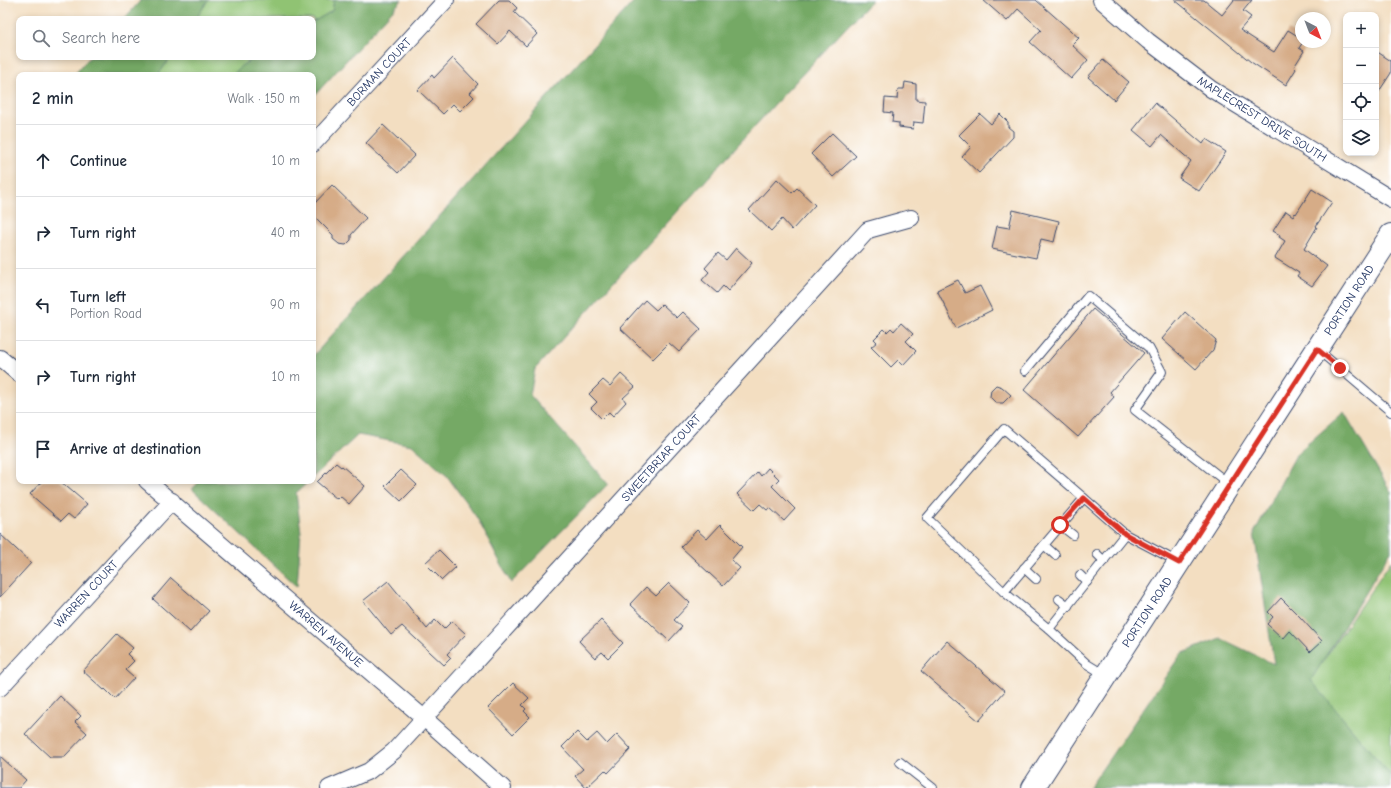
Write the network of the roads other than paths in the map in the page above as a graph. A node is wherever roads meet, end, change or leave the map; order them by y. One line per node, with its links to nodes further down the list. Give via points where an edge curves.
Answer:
1 (446, 0): 3 (street, BORMAN COURT)
2 (1100, 0): 4 (street, MAPLECREST DRIVE SOUTH, via 1210,89)
3 (316, 141)
4 (1391, 199)
5 (911, 218): 34 (street, SWEETBRIAR COURT, via 868,230)
6 (1391, 235): 7 (main road, PORTION ROAD)
7 (1317, 349): 11 (lane); 13 (main road, PORTION ROAD)
8 (0, 358): 9 (street)
9 (16, 371)
10 (1025, 371): 13 (lane, via 1088,296 1149,348 1162,372 1135,410)
11 (1391, 412)
12 (151, 484): 15 (street, WARREN AVENUE)
13 (1229, 485): 23 (main road, PORTION ROAD)
14 (1084, 498): 16 (lane); 17 (lane); 28 (lane, via 1004,429 927,518)
15 (172, 501): 33 (street, WARREN COURT); 34 (street, WARREN AVENUE)
16 (1060, 525): 18 (lane); 19 (lane)
17 (1125, 534): 22 (lane); 23 (lane)
18 (1073, 535)
19 (1044, 545): 21 (lane); 24 (lane)
20 (1097, 554): 22 (lane)
21 (1055, 555)
22 (1104, 561): 27 (lane)
23 (1179, 563): 32 (main road, PORTION ROAD)
24 (1024, 568): 26 (lane); 28 (lane)
25 (1080, 575): 27 (lane)
26 (1036, 579)
27 (1087, 582): 30 (lane)
28 (1004, 592): 31 (lane)
29 (1059, 598): 30 (lane)
30 (1068, 606): 31 (lane)
31 (1049, 629): 32 (lane, via 1087,664)
32 (1106, 676): 39 (main road, PORTION ROAD)
33 (0, 688)
34 (424, 718): 36 (street, SWEETBRIAR COURT, via 394,751 369,771); 37 (street, WARREN AVENUE)
35 (900, 762): 38 (lane)
36 (329, 788)
37 (503, 788)
38 (933, 788)
39 (1033, 788)

